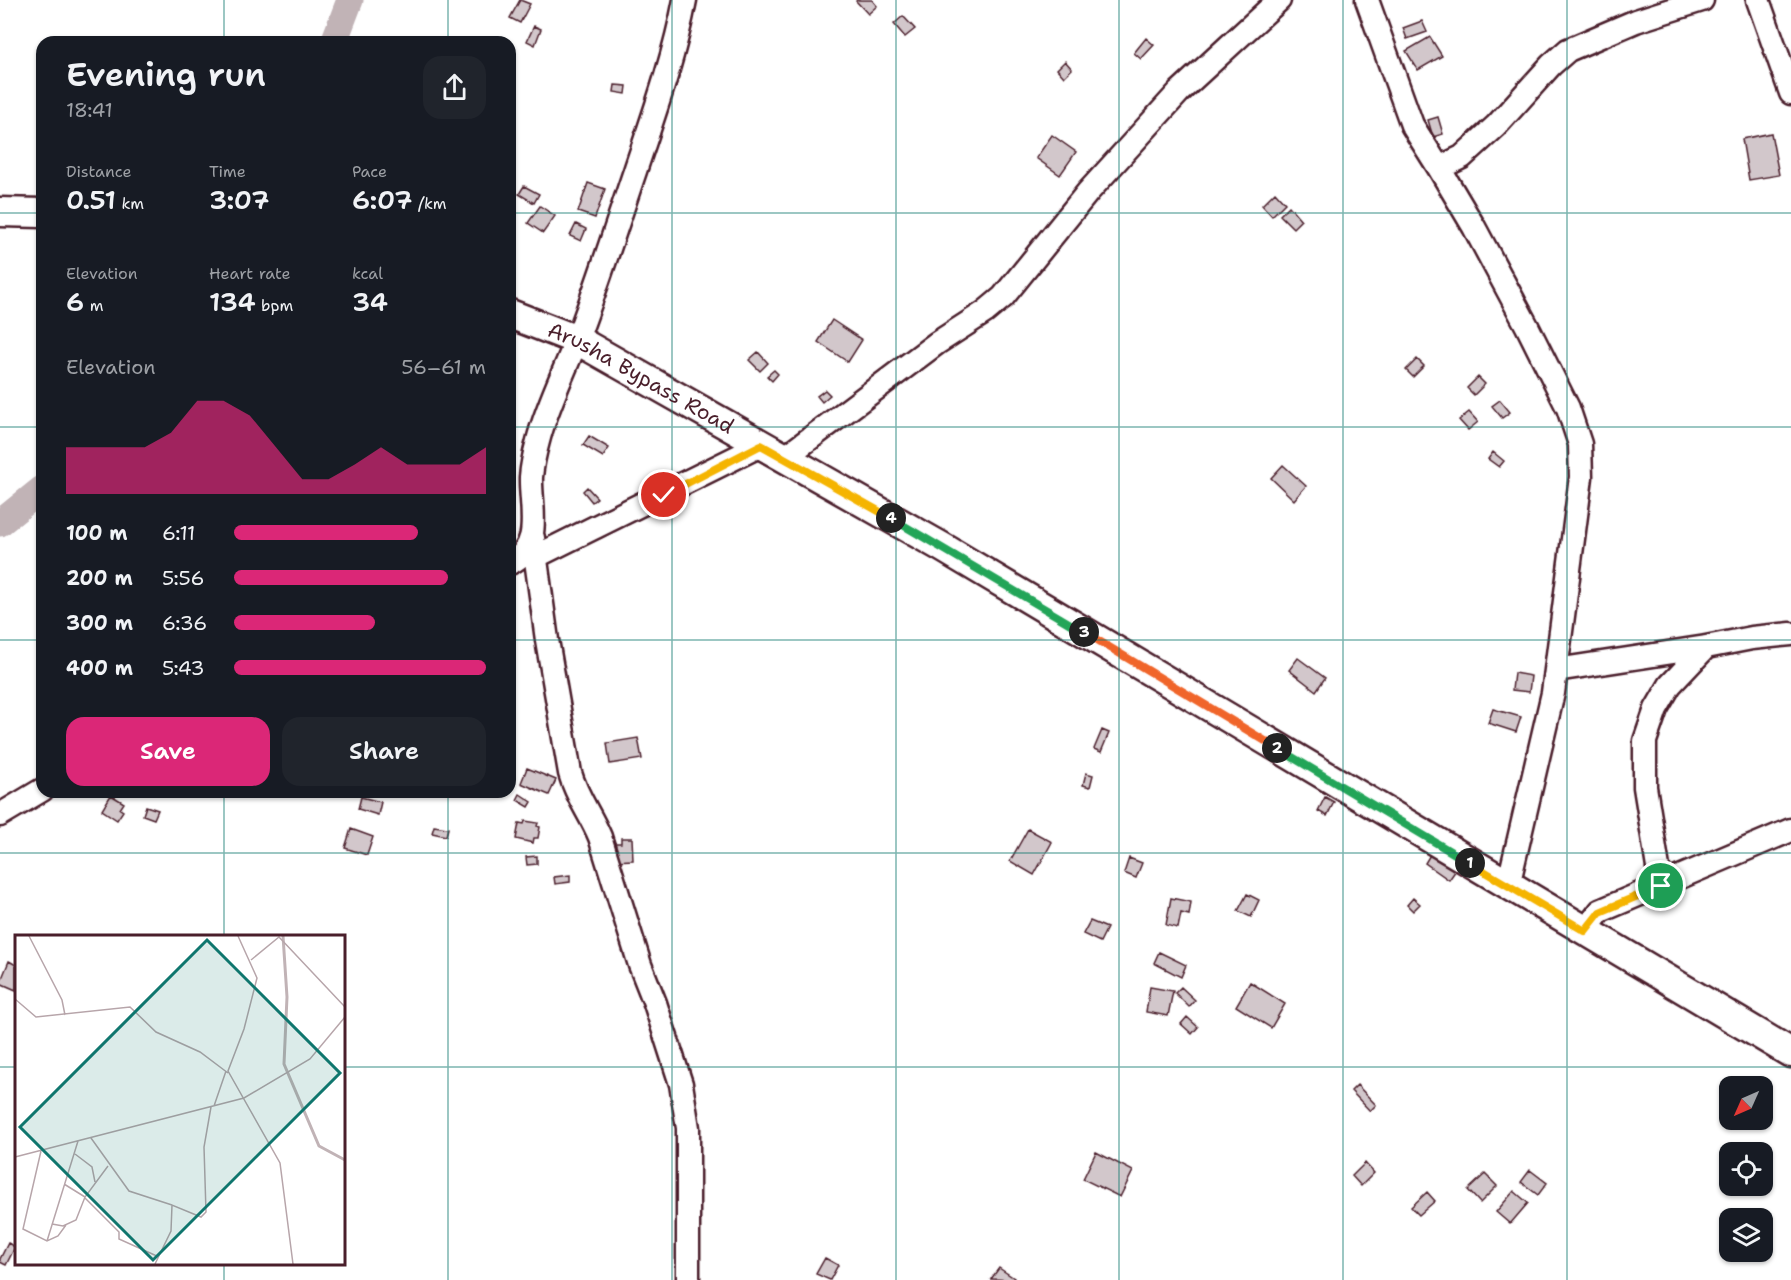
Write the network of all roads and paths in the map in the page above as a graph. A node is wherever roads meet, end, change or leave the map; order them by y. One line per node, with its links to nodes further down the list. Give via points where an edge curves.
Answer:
1 (685, 0): 11 (street, via 668,72)
2 (1279, 0): 12 (street, via 1179,92 986,312)
3 (1367, 0): 7 (street, via 1412,125)
4 (1702, 0): 7 (street, via 1636,21 1568,50 1496,126 1462,157)
5 (1758, 0): 6 (street)
6 (1790, 89)
7 (1439, 168): 17 (street, via 1527,326 1568,408 1580,444 1581,477)
8 (0, 212): 9 (main road)
9 (36, 213)
10 (516, 316): 11 (main road, Arusha Bypass Road)
11 (577, 340): 12 (main road, Arusha Bypass Road); 13 (street, via 548,406 538,441 531,475)
12 (772, 451): 13 (street); 21 (main road, Arusha Bypass Road, via 942,547)
13 (534, 548): 14 (street); 25 (street, via 570,772 575,790 600,837 681,1084 688,1128)
14 (516, 560)
15 (1791, 634): 16 (street)
16 (1706, 647): 17 (street); 22 (street, via 1670,685 1645,741 1645,787)
17 (1556, 670): 21 (street)
18 (36, 794): 19 (street)
19 (0, 815)
20 (1791, 830): 22 (street)
21 (1508, 886): 23 (main road, Arusha Bypass Road)
22 (1661, 886): 23 (street, via 1600,912)
23 (1585, 931): 24 (main road, Arusha Bypass Road)
24 (1791, 1053)
25 (688, 1280)

